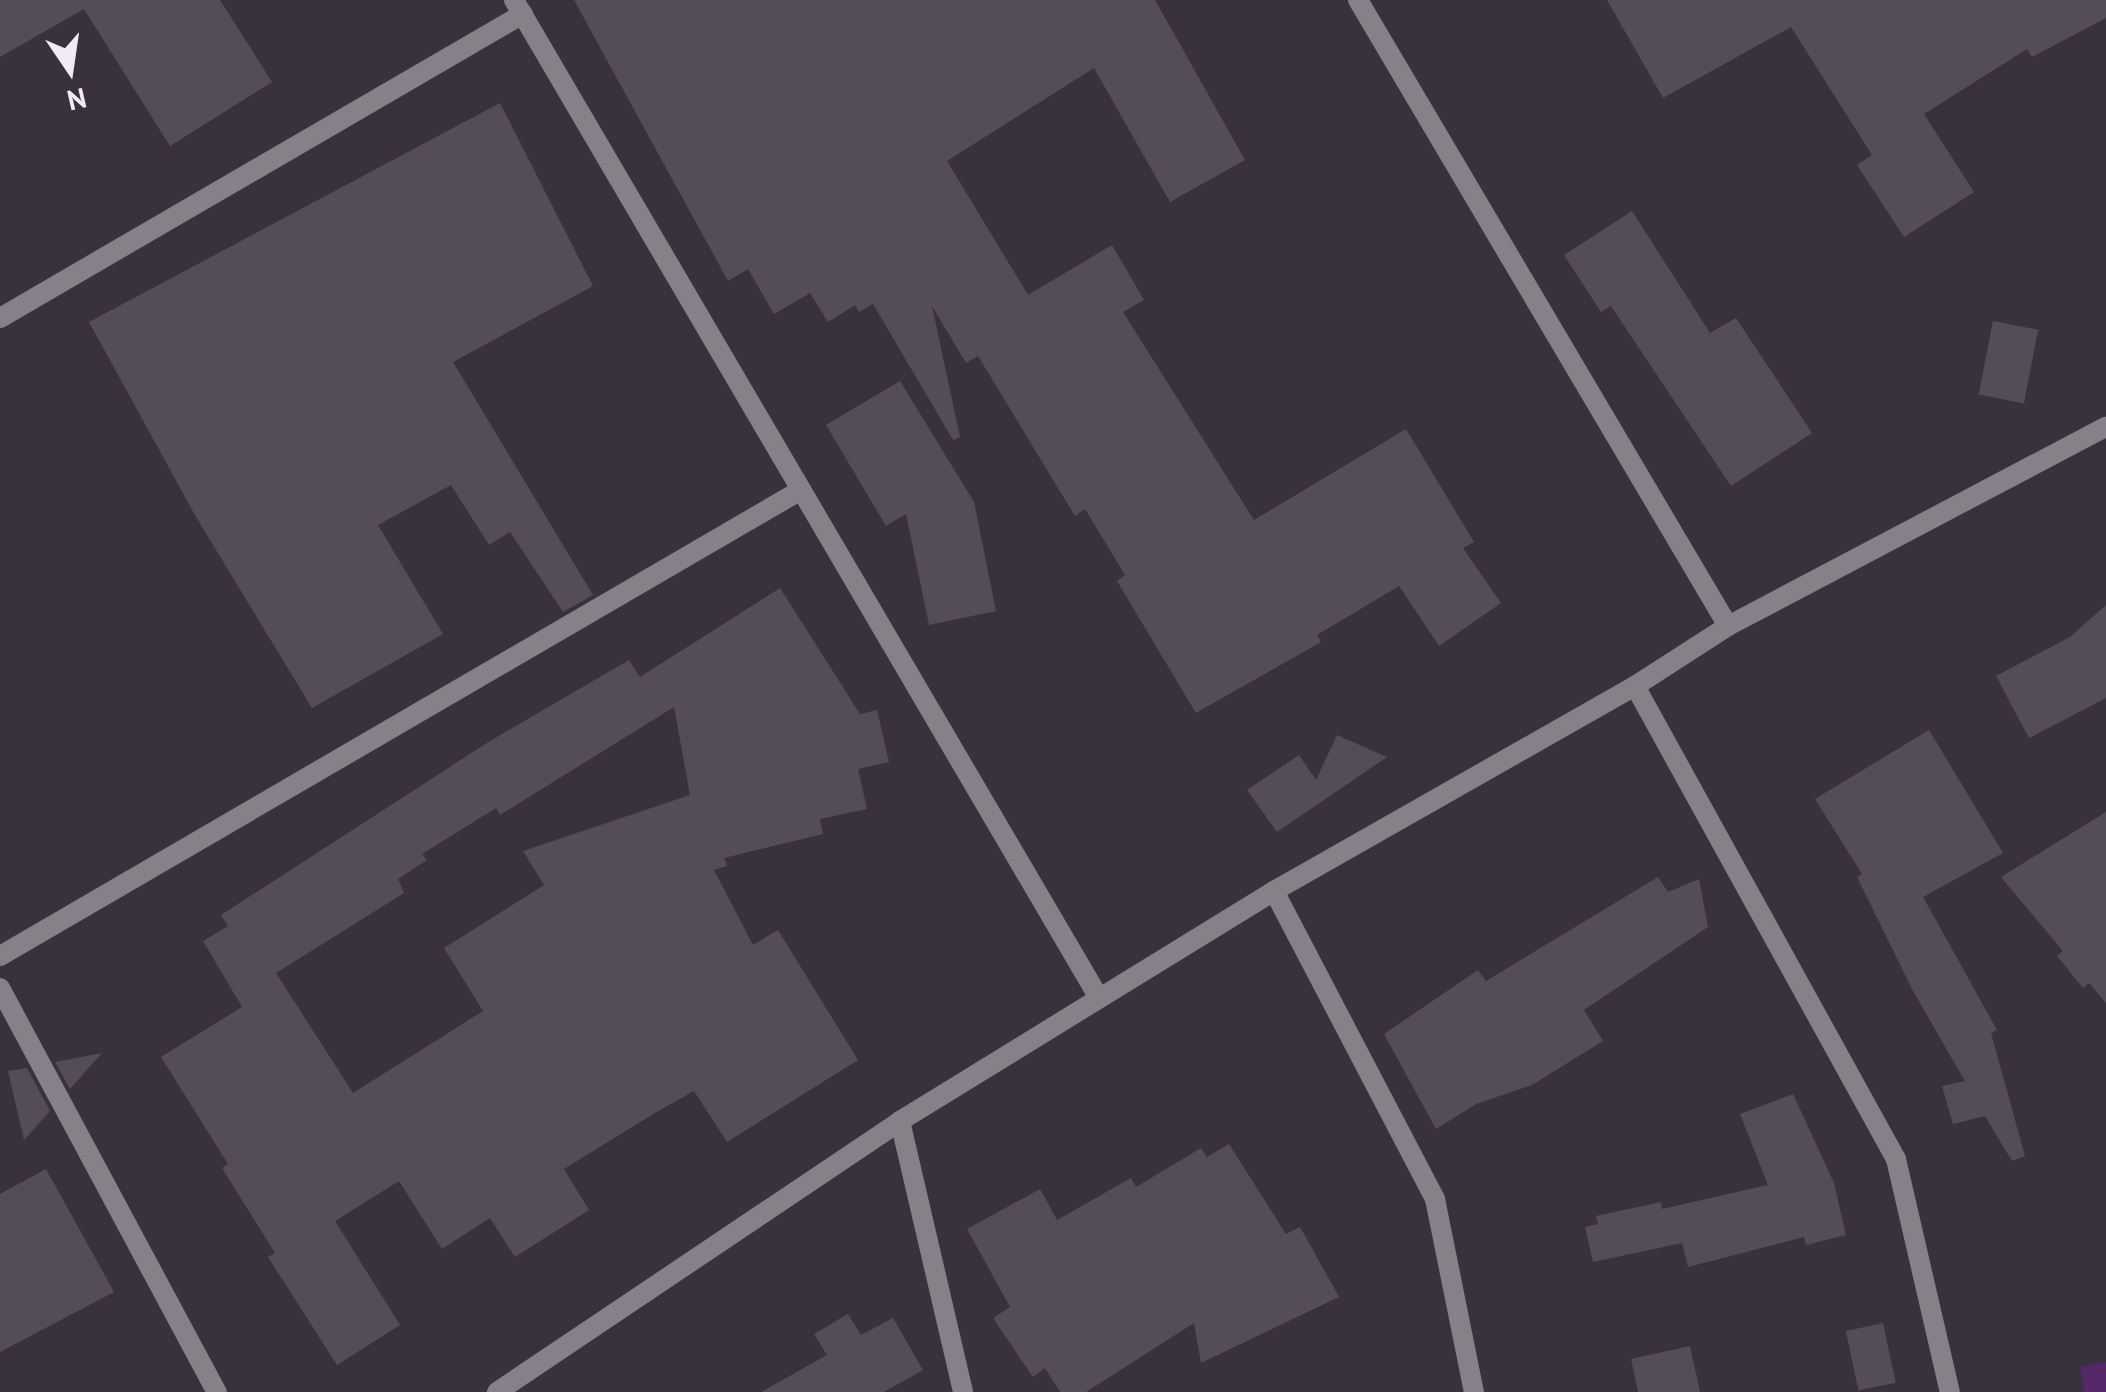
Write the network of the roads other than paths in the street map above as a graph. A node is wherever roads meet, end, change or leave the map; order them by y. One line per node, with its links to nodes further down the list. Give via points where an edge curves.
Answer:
1 (1358, 0): 6 (street)
2 (518, 7): 3 (street); 5 (street)
3 (0, 318)
4 (2106, 427): 6 (street)
5 (802, 490): 9 (street); 11 (street)
6 (1728, 626): 7 (street)
7 (1636, 686): 8 (street); 17 (street, via 1896,1160)
8 (1274, 891): 11 (street); 16 (street, via 1434,1198)
9 (0, 956)
10 (0, 988): 14 (street)
11 (1099, 998): 12 (street)
12 (900, 1121): 13 (street); 15 (street)
13 (500, 1391)
14 (217, 1392)
15 (963, 1392)
16 (1474, 1392)
17 (1950, 1392)

